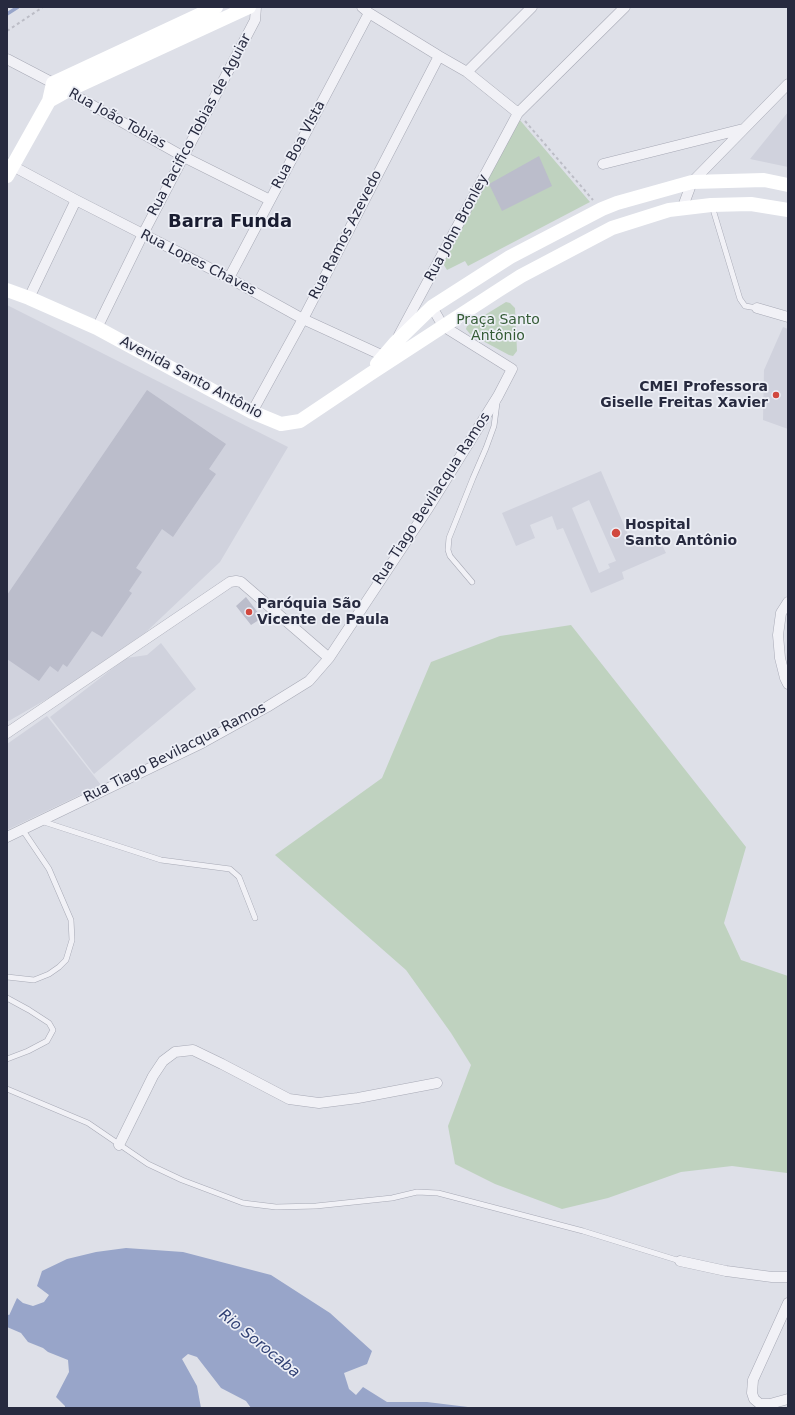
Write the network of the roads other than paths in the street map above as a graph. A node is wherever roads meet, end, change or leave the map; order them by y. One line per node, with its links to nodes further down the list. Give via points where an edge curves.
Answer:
1 (216, 7): 10 (main road)
2 (249, 7): 12 (main road)
3 (256, 7): 16 (street, Rua Pacifico Tobias de Aguiar, via 255,20)
4 (532, 7): 9 (street)
5 (625, 7): 14 (street, Rua John Bronley)
6 (365, 10): 7 (street); 22 (street, Rua Boa VIsta)
7 (439, 56): 9 (street); 33 (street, Rua Ramos Azevedo)
8 (7, 59): 10 (street, Rua João Tobias)
9 (467, 72): 14 (street)
10 (53, 83): 12 (street, Rua João Tobias); 13 (main road)
11 (788, 84): 15 (street)
12 (67, 91): 13 (main road); 16 (street, Rua João Tobias)
13 (49, 100): 18 (main road)
14 (518, 113): 36 (street, Rua John Bronley)
15 (743, 129): 17 (street); 19 (street)
16 (184, 157): 22 (street, Rua João Tobias); 26 (street, Rua Pacifico Tobias de Aguiar)
17 (602, 164)
18 (9, 168): 21 (street, Rua Lopes Chaves)
19 (692, 182): 20 (main road, Avenida Santo Antônio, via 764,180); 24 (street); 30 (main road, Avenida Santo Antônio, via 602,209 510,257)
20 (788, 185)
21 (76, 200): 26 (street, Rua Lopes Chaves); 29 (street)
22 (270, 200): 27 (street, Rua Boa VIsta)
23 (712, 205): 24 (main road, Avenida Santo Antônio); 25 (main road, Avenida Santo Antônio, via 751,204); 31 (lane, via 740,299 745,306)
24 (682, 209): 34 (main road, Avenida Santo Antônio, via 669,210 612,228 521,276)
25 (788, 210)
26 (143, 234): 27 (street, Rua Lopes Chaves); 35 (street, Rua Pacifico Tobias de Aguiar)
27 (229, 278): 33 (street, Rua Lopes Chaves)
28 (7, 290): 29 (main road, Avenida Santo Antônio)
29 (29, 298): 35 (main road, Avenida Santo Antônio)
30 (432, 307): 34 (street); 36 (main road, Avenida Santo Antônio)
31 (757, 308): 32 (street)
32 (788, 317)
33 (303, 318): 37 (street, Rua Lopes Chaves); 39 (street, Rua Ramos Azevedo)
34 (443, 326): 37 (main road, Avenida Santo Antônio); 38 (street, Rua Tiago Bevilacqua Ramos, via 512,369)
35 (97, 328): 39 (main road, Avenida Santo Antônio)
36 (395, 343): 37 (main road, Avenida Santo Antônio)
37 (387, 357): 39 (main road, Avenida Santo Antônio, via 370,374 300,422 281,424)
38 (498, 396): 40 (lane, via 494,426 449,538 450,556); 43 (street, Rua Tiago Bevilacqua Ramos, via 427,510)
39 (252, 412)
40 (472, 582)
41 (788, 602): 42 (street)
42 (784, 614): 44 (street, via 778,635 780,658)
43 (329, 658): 45 (street, via 241,582 230,582); 46 (street, Rua Tiago Bevilacqua Ramos, via 309,681 267,707 202,743)
44 (788, 684)
45 (7, 733)
46 (40, 821): 47 (street, Rua Tiago Bevilacqua Ramos); 49 (lane, via 161,860 230,869 240,876)
47 (22, 829): 48 (street, Rua Tiago Bevilacqua Ramos); 50 (lane, via 49,869 71,920 72,940 66,960 50,974 34,980)
48 (7, 837)
49 (255, 918)
50 (7, 977)
51 (7, 998): 52 (lane, via 49,1023 53,1030 47,1041)
52 (7, 1059)
53 (437, 1082): 55 (street, via 319,1103 289,1099 193,1050 175,1052 163,1061 153,1076)
54 (7, 1089): 55 (lane, via 88,1123)
55 (119, 1145): 56 (lane, via 148,1164 182,1180 243,1203 276,1207 316,1206 392,1198 417,1192 438,1193 583,1231)
56 (680, 1261): 57 (street, via 726,1271)
57 (788, 1278)
58 (788, 1303): 59 (street, via 752,1380 752,1393 760,1404)
59 (788, 1399)

